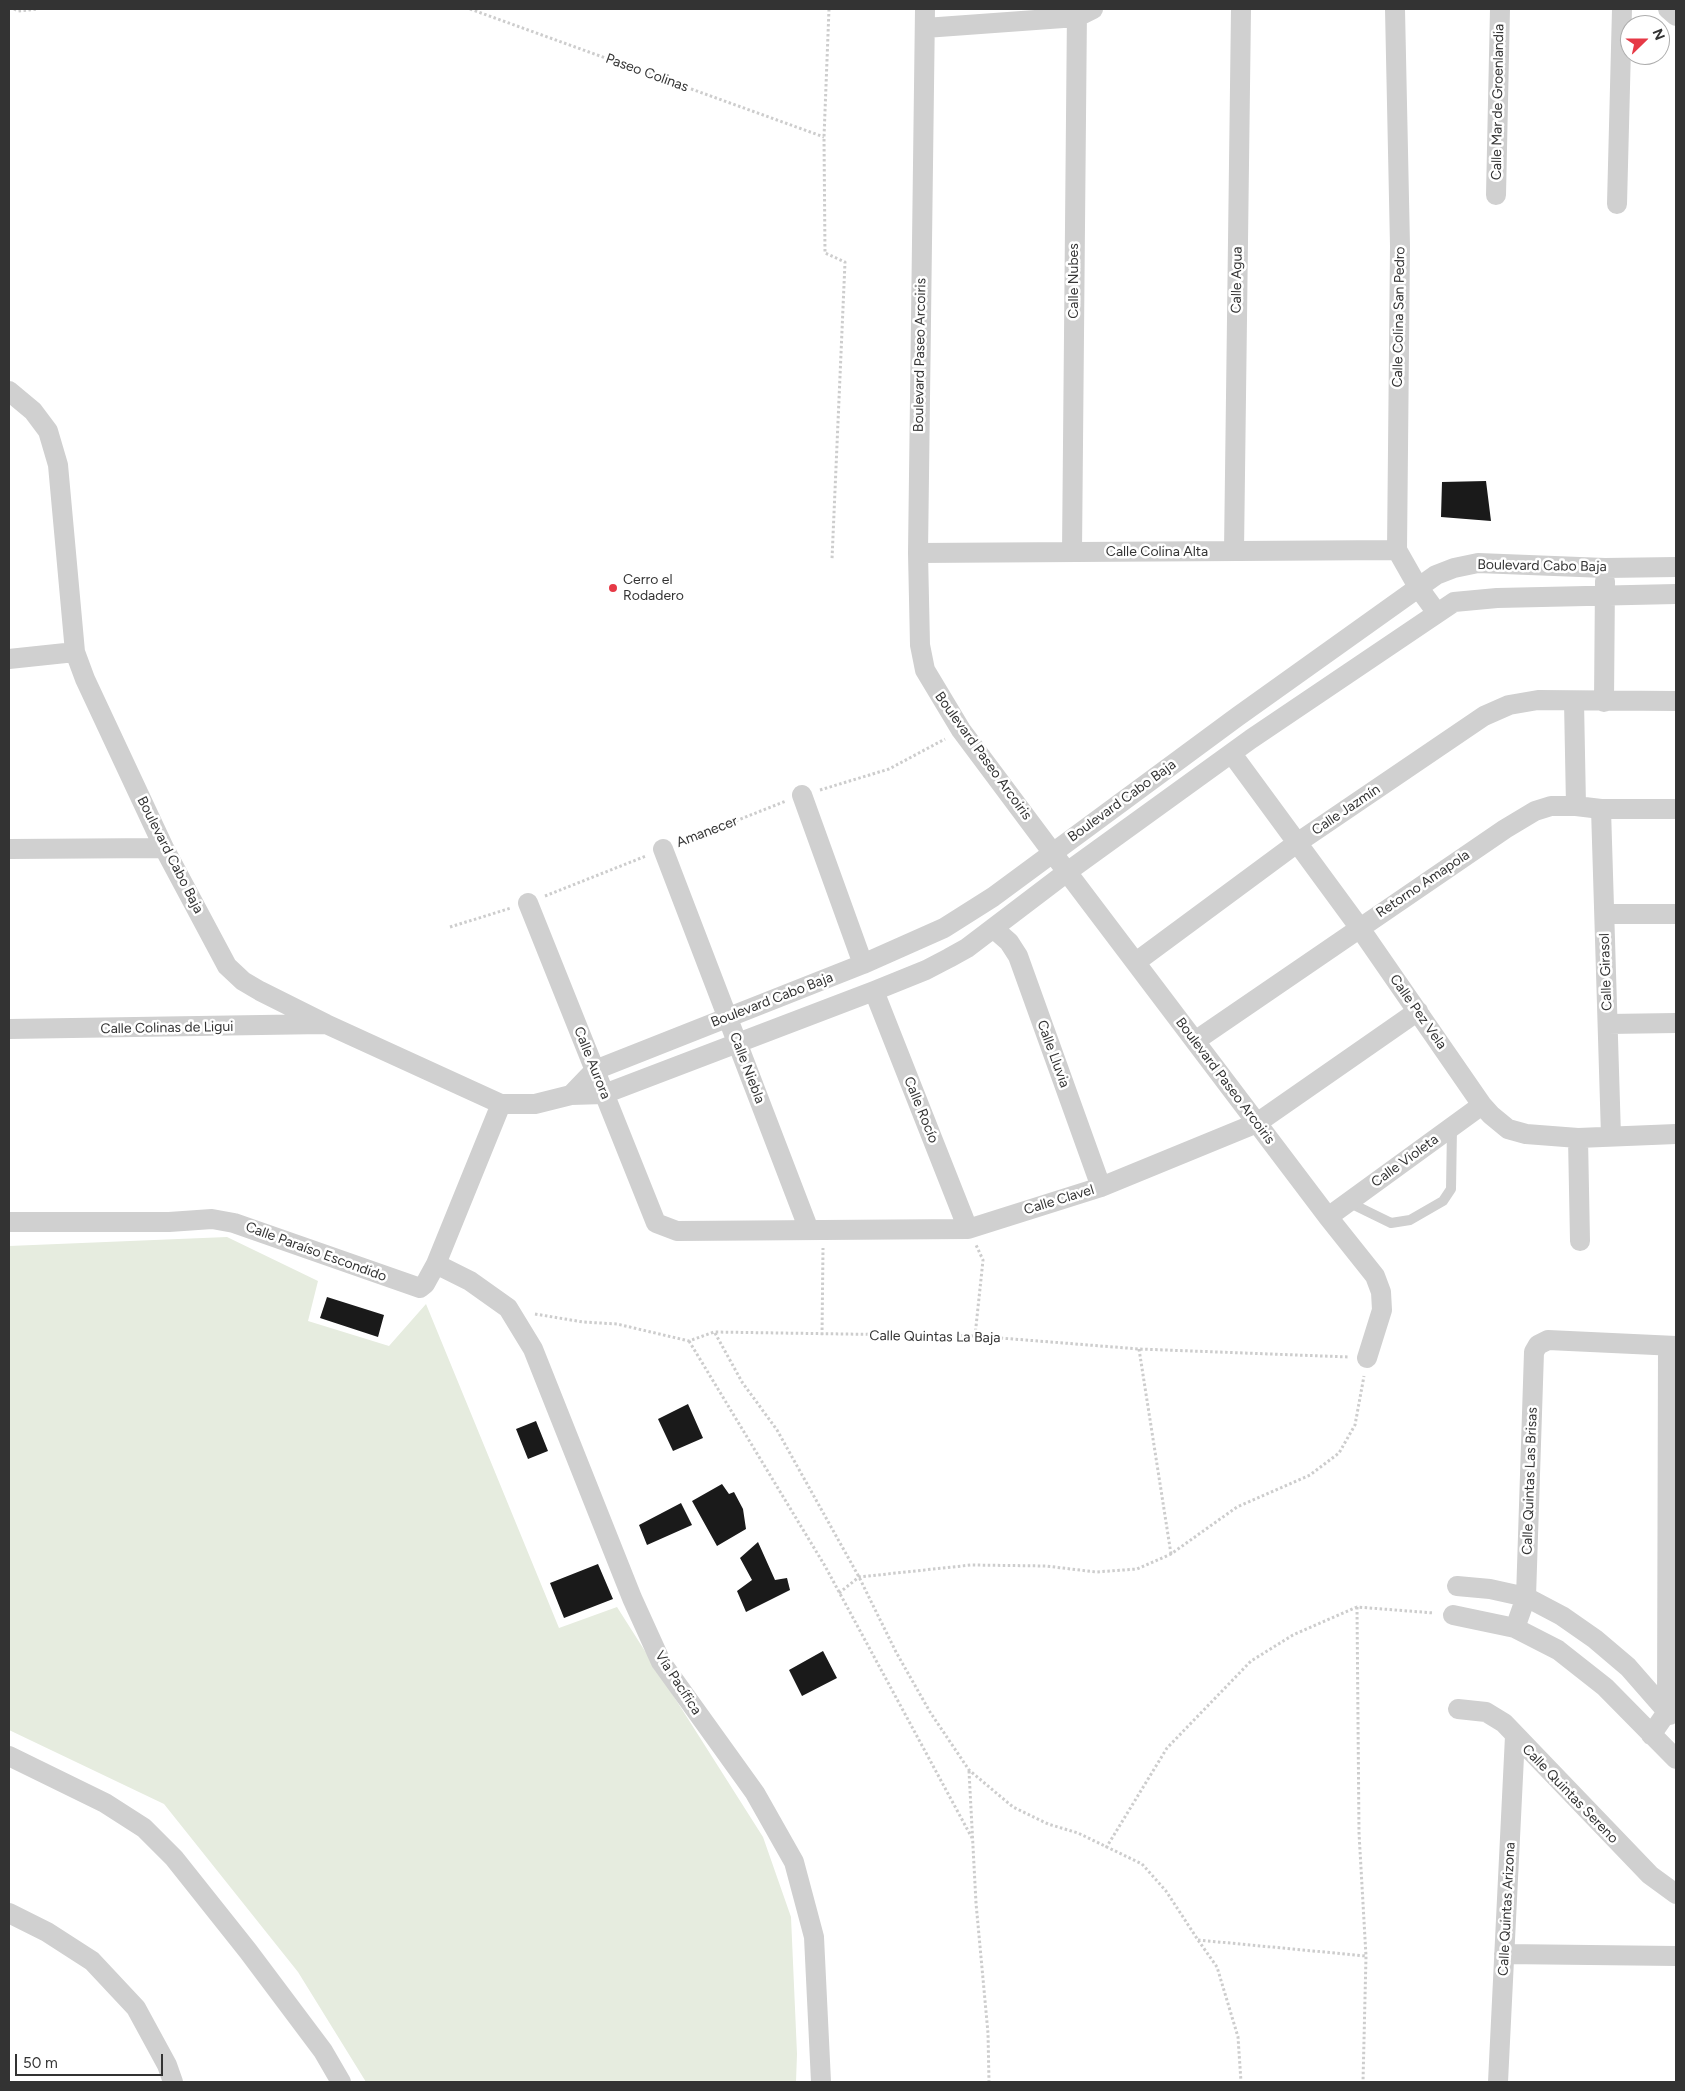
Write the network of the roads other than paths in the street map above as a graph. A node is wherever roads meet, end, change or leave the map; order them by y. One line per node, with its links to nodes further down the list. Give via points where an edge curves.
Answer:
1 (1241, 9): 13 (street, Calle Agua)
2 (1395, 9): 12 (street, Calle Colina San Pedro, via 1400,246)
3 (1500, 9): 9 (street, Calle Mar de Groenlandia)
4 (1622, 9): 10 (street)
5 (1668, 9): 7 (street)
6 (1082, 11): 8 (street); 14 (street, Calle Nubes)
7 (1676, 16)
8 (925, 19): 15 (street, Boulevard Paseo Arcoiris)
9 (1496, 196)
10 (1617, 204)
11 (9, 391): 22 (street, Boulevard Cabo Baja, via 33,411 48,430 58,465)
12 (1397, 550): 13 (street, Calle Colina Alta); 18 (street)
13 (1234, 551): 14 (street, Calle Colina Alta)
14 (1072, 552): 15 (street, Calle Colina Alta)
15 (918, 553): 38 (street, Boulevard Paseo Arcoiris, via 920,645 925,670 961,730)
16 (1676, 567): 17 (street, Boulevard Cabo Baja)
17 (1605, 568): 18 (street, Boulevard Cabo Baja, via 1478,563 1454,568); 20 (street)
18 (1418, 586): 21 (street); 27 (street, Boulevard Cabo Baja)
19 (1676, 594): 20 (street, Boulevard Cabo Baja)
20 (1605, 595): 21 (street, Boulevard Cabo Baja, via 1471,599 1454,602); 26 (street)
21 (1437, 613): 28 (street, Boulevard Cabo Baja)
22 (75, 652): 23 (street); 35 (street, Boulevard Cabo Baja)
23 (9, 659)
24 (1574, 701): 26 (street, Calle Jazmín); 31 (street); 34 (street, Calle Jazmín, via 1538,700 1510,705 1484,716)
25 (1676, 701): 26 (street, Calle Jazmín)
26 (1604, 702)
27 (1237, 717): 28 (street); 38 (street, Boulevard Cabo Baja)
28 (1251, 739): 29 (street, Boulevard Cabo Baja)
29 (1232, 754): 34 (street, Calle Pez Vela); 39 (street, Boulevard Cabo Baja)
30 (802, 795): 46 (street)
31 (1576, 806): 32 (street, Retorno Amapola); 44 (street, Retorno Amapola, via 1551,806 1535,811 1505,828)
32 (1601, 809): 33 (street, Retorno Amapola); 41 (street, Calle Girasol)
33 (1676, 809)
34 (1297, 844): 44 (street, Calle Pez Vela); 45 (street, Calle Jazmín)
35 (164, 848): 36 (street); 51 (street, Boulevard Cabo Baja, via 227,966 260,991)
36 (9, 849)
37 (663, 849): 49 (street, Calle Niebla)
38 (1053, 852): 39 (street, Boulevard Paseo Arcoiris); 46 (street, Boulevard Cabo Baja, via 993,897 944,928)
39 (1067, 872): 43 (street, Boulevard Cabo Baja); 45 (street, Boulevard Paseo Arcoiris)
40 (528, 903): 56 (street, Calle Aurora)
41 (1604, 914): 42 (street); 52 (street, Calle Girasol)
42 (1676, 914)
43 (993, 928): 47 (street, Boulevard Cabo Baja, via 949,958); 66 (street, Calle Lluvia, via 1009,942 1018,956)
44 (1360, 928): 48 (street, Calle Pez Vela); 54 (street, Retorno Amapola)
45 (1136, 962): 54 (street, Boulevard Paseo Arcoiris)
46 (863, 964): 49 (street, Boulevard Cabo Baja)
47 (874, 991): 55 (street, Boulevard Cabo Baja); 71 (street, Calle Rocío)
48 (1418, 1011): 60 (street, Calle Pez Vela); 61 (street, Calle Clavel)
49 (727, 1017): 55 (street, Calle Niebla); 56 (street, Boulevard Cabo Baja)
50 (1676, 1023): 52 (street)
51 (326, 1024): 53 (street, Calle Colinas de Ligui); 59 (street, Boulevard Cabo Baja)
52 (1608, 1024): 64 (street, Calle Girasol)
53 (9, 1029)
54 (1195, 1041): 61 (street, Boulevard Paseo Arcoiris)
55 (737, 1043): 57 (street, Boulevard Cabo Baja); 72 (street, Calle Niebla)
56 (594, 1070): 57 (street, Calle Aurora); 58 (street, Boulevard Cabo Baja)
57 (604, 1094): 58 (street, Boulevard Cabo Baja); 70 (street, Calle Aurora)
58 (571, 1095): 59 (street, Boulevard Cabo Baja, via 535,1104)
59 (501, 1104): 74 (street, Calle Paraíso Escondido)
60 (1482, 1105): 62 (street, Calle Violeta); 65 (street, Calle Pez Vela, via 1508,1129 1526,1134)
61 (1257, 1123): 66 (street, Calle Clavel); 68 (street, Boulevard Paseo Arcoiris)
62 (1452, 1127): 67 (street, Calle Violeta); 67 (lane, via 1451,1189 1443,1201 1410,1220 1391,1223)
63 (1676, 1134): 64 (street, Calle Pez Vela)
64 (1611, 1136): 65 (street, Calle Pez Vela)
65 (1578, 1138): 73 (street)
66 (1101, 1187): 71 (street, Calle Clavel)
67 (1348, 1202): 68 (street, Calle Violeta)
68 (1328, 1217): 76 (street, Boulevard Paseo Arcoiris, via 1375,1276 1381,1292 1382,1310)
69 (9, 1222): 74 (street, Calle Paraíso Escondido, via 212,1219 234,1223 416,1287 423,1286)
70 (656, 1223): 72 (street, Calle Clavel, via 677,1231)
71 (968, 1229): 72 (street, Calle Clavel)
72 (809, 1230)
73 (1580, 1241)
74 (436, 1264): 93 (street, Vía Pacífica, via 508,1308 533,1349 632,1598 661,1662 755,1793 794,1862 814,1937)
75 (1672, 1346): 78 (street, Calle Quintas Las Brisas, via 1548,1340 1538,1345 1534,1352); 82 (street)
76 (1367, 1358)
77 (1457, 1586): 78 (street)
78 (1526, 1597): 80 (street, Calle Quintas Las Brisas); 82 (street, via 1595,1639 1628,1667)
79 (1453, 1615): 80 (street)
80 (1515, 1628): 83 (street, via 1558,1650 1605,1687)
81 (1458, 1709): 84 (street, Calle Quintas Sereno, via 1486,1712 1504,1723)
82 (1671, 1717): 83 (street)
83 (1651, 1734): 86 (street)
84 (1515, 1736): 87 (street, Calle Quintas Sereno, via 1650,1875); 89 (street, Calle Quintas Arizona)
85 (9, 1756): 92 (street, via 105,1803 144,1828 174,1858 298,2016)
86 (1676, 1759)
87 (1676, 1894)
88 (9, 1913): 91 (street, via 47,1932 92,1961 136,2008 168,2065)
89 (1504, 1954): 90 (street); 94 (street, Calle Quintas Arizona)
90 (1676, 1956)
91 (173, 2082)
92 (341, 2082)
93 (821, 2082)
94 (1498, 2082)

